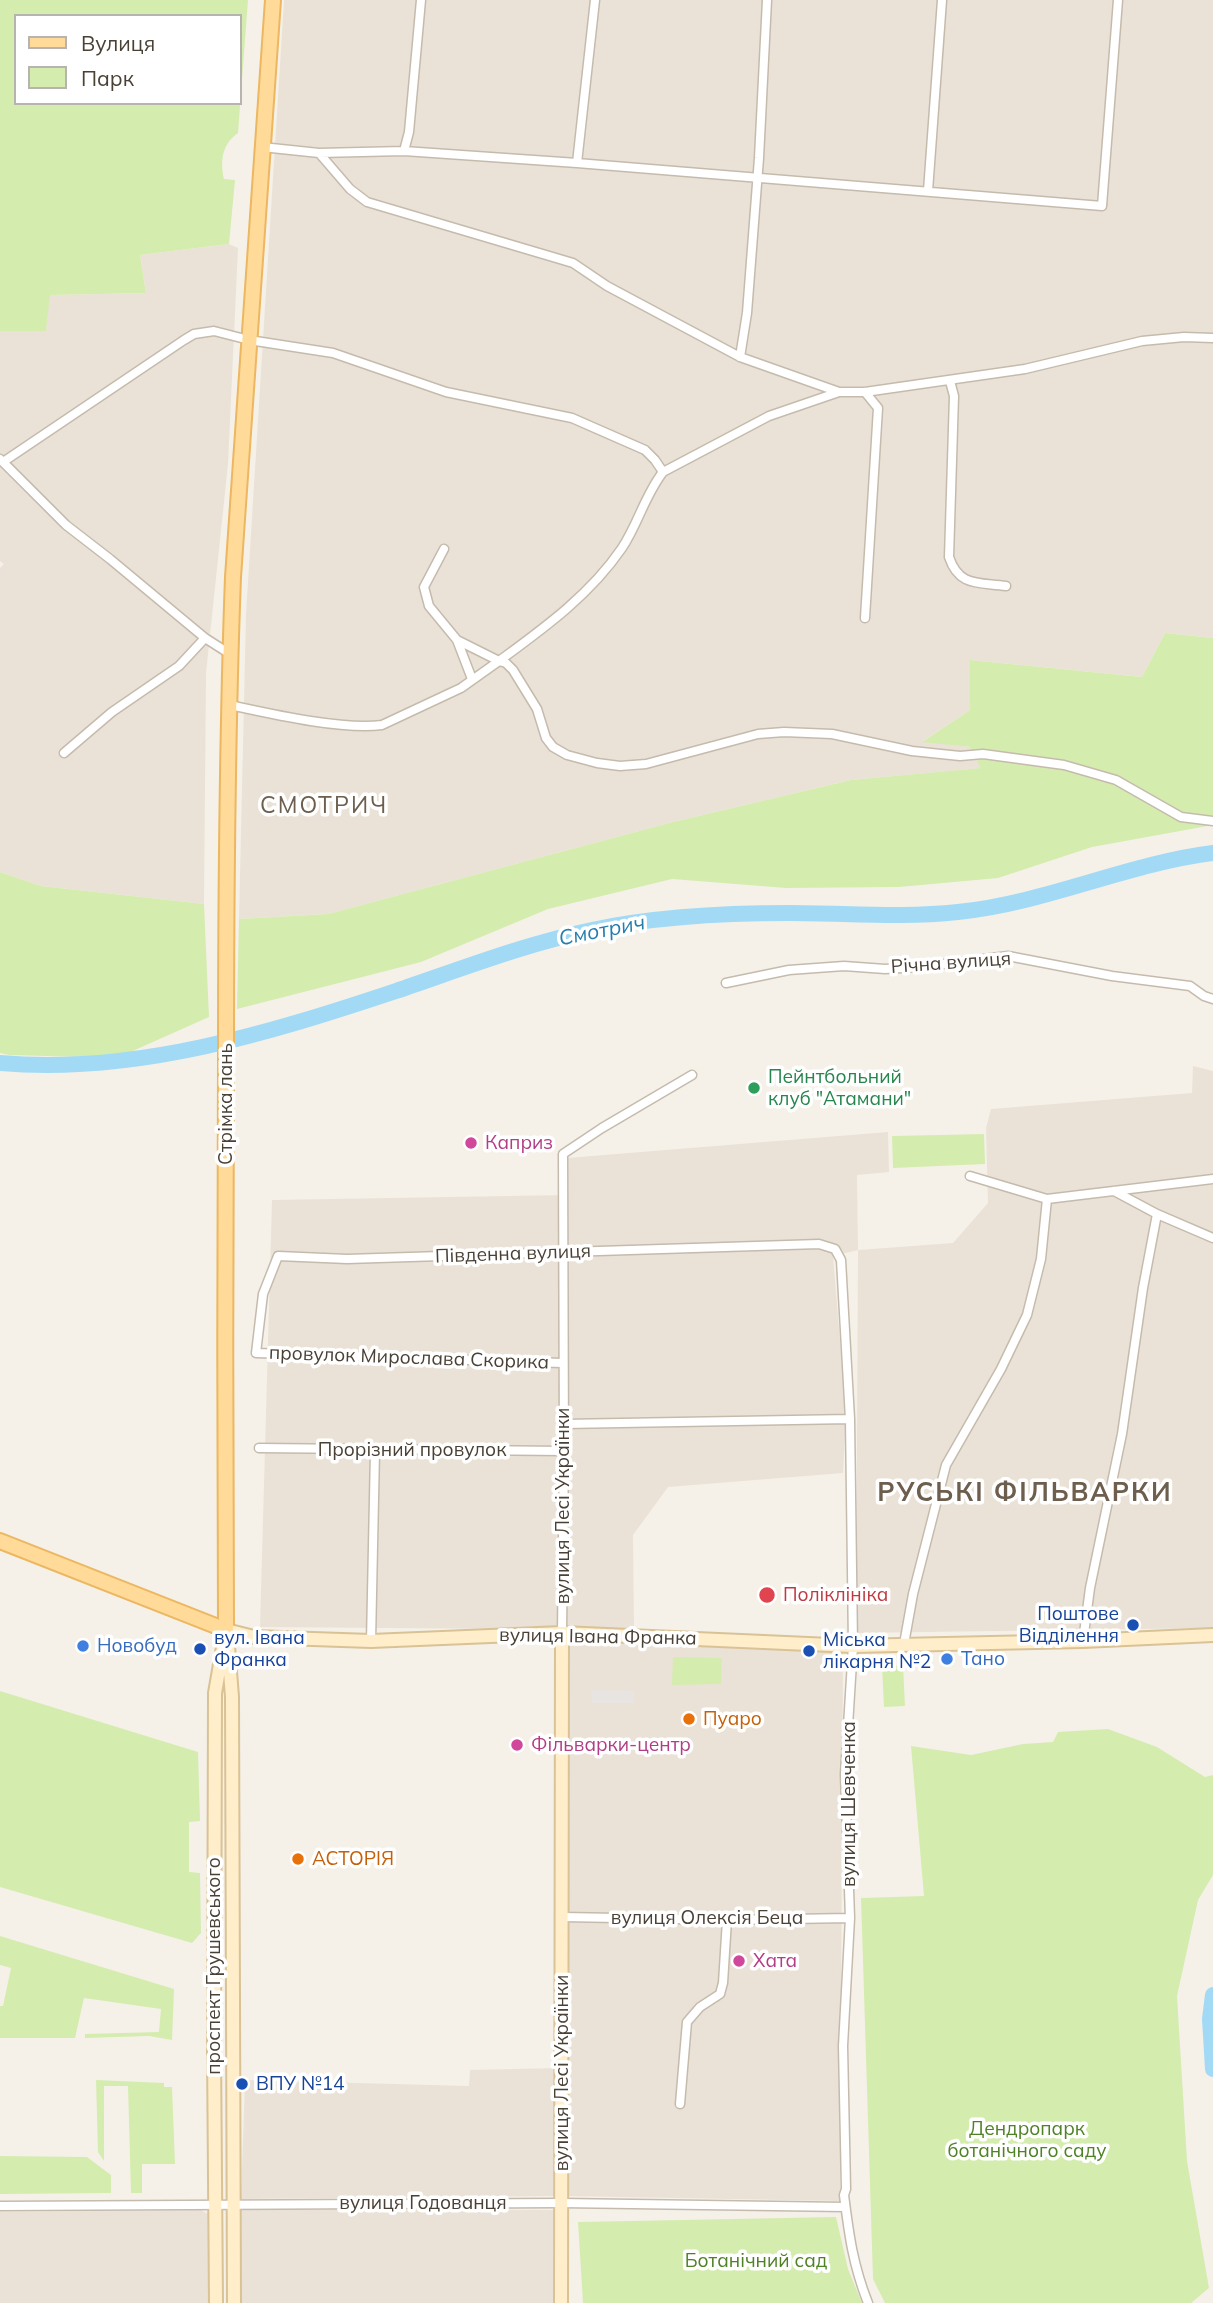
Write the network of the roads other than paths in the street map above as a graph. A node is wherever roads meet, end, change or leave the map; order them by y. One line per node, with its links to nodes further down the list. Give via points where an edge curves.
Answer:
1 (273, 0): 7 (main road, Стрімка лань)
2 (421, 0): 8 (street)
3 (595, 0): 10 (street)
4 (767, 0): 11 (street)
5 (942, 0): 12 (street)
6 (1118, 0): 12 (street, via 1102,206)
7 (262, 147): 9 (street); 14 (main road, Стрімка лань)
8 (404, 151): 9 (street); 10 (street)
9 (319, 153): 15 (street, via 367,202 573,263)
10 (577, 163): 11 (street)
11 (757, 176): 12 (street); 15 (street)
12 (928, 191)
13 (1213, 338): 16 (street, via 1142,341 1025,369)
14 (249, 340): 19 (street, via 214,331 194,334); 20 (street, via 333,353 446,393 572,418 645,450); 26 (main road, Стрімка лань)
15 (740, 357): 17 (street)
16 (950, 381): 18 (street); 22 (street, via 954,396 949,557 954,572 967,581)
17 (839, 392): 18 (street); 20 (street, via 769,416)
18 (865, 392): 23 (street, via 878,408)
19 (2, 461): 24 (street, via 66,525)
20 (663, 472): 27 (street, via 608,566 563,614)
21 (444, 549): 25 (street, via 424,587 429,606)
22 (1006, 586)
23 (865, 618)
24 (205, 638): 26 (street); 30 (street, via 179,666 112,712)
25 (457, 640): 27 (street); 28 (street)
26 (230, 654): 29 (main road, Стрімка лань)
27 (499, 661): 28 (street); 31 (street, via 510,666 520,680 553,747 597,763 646,764 758,734 832,734 912,751 983,754 1064,765 1116,780 1181,817)
28 (472, 679): 29 (street, via 397,719 372,726)
29 (230, 705): 44 (main road, Стрімка лань)
30 (64, 753)
31 (1213, 821)
32 (726, 983): 33 (street, Річна вулиця, via 789,970 919,967 1008,956 1190,986)
33 (1213, 999)
34 (692, 1074): 41 (street, вулиця Лесі Українки, via 563,1154)
35 (970, 1177): 38 (street)
36 (1213, 1179): 37 (street)
37 (1114, 1191): 38 (street); 39 (street)
38 (1047, 1199): 57 (street, via 1041,1259 1027,1315 946,1465)
39 (1157, 1214): 40 (street); 56 (street)
40 (1213, 1238)
41 (564, 1252): 42 (street, Південна вулиця, via 819,1244 835,1249); 43 (street, Південна вулиця, via 347,1259 278,1256 263,1294); 45 (street, вулиця Лесі Українки)
42 (841, 1260): 46 (street, вулиця Шевченка)
43 (256, 1353): 45 (street, провулок Мирослава Скорика)
44 (225, 1363): 52 (main road, проспект Грушевського)
45 (562, 1363): 47 (street, вулиця Лесі Українки)
46 (850, 1419): 47 (street); 58 (street, вулиця Шевченка)
47 (564, 1424): 50 (street, вулиця Лесі Українки)
48 (259, 1448): 49 (street, Прорізний провулок)
49 (375, 1451): 50 (street, Прорізний провулок); 55 (street)
50 (564, 1451): 53 (street, вулиця Лесі Українки)
51 (0, 1541): 52 (main road, вулиця Івана Франка)
52 (226, 1630): 55 (street, вулиця Івана Франка, via 254,1637); 64 (street, проспект Грушевського, via 215,1693); 65 (street, проспект Грушевського, via 232,1697)
53 (562, 1633): 55 (street, вулиця Івана Франка); 58 (street, вулиця Івана Франка); 59 (street, вулиця Лесі Українки)
54 (1213, 1635): 56 (street, вулиця Івана Франка)
55 (371, 1641)
56 (1083, 1641): 57 (street, вулиця Івана Франка)
57 (904, 1644): 58 (street, вулиця Івана Франка)
58 (852, 1646): 60 (street, вулиця Шевченка, via 845,1774)
59 (563, 1917): 61 (street, вулиця Олексія Беца); 63 (street, вулиця Лесі Українки)
60 (850, 1918): 61 (street, вулиця Олексія Беца); 67 (street, вулиця Шевченка, via 843,2046)
61 (727, 1920): 62 (street, via 720,1994 687,2022)
62 (680, 2104)
63 (561, 2203): 65 (street, вулиця Годованця); 67 (street, вулиця Годованця); 70 (street, вулиця Лесі Українки)
64 (216, 2204): 65 (street, вулиця Годованця); 66 (street, вулиця Годованця); 68 (street, проспект Грушевського)
65 (234, 2204): 69 (street, проспект Грушевського)
66 (0, 2206)
67 (845, 2207): 71 (street, вулиця Шевченка, via 848,2239)
68 (216, 2303)
69 (234, 2303)
70 (561, 2303)
71 (868, 2303)

